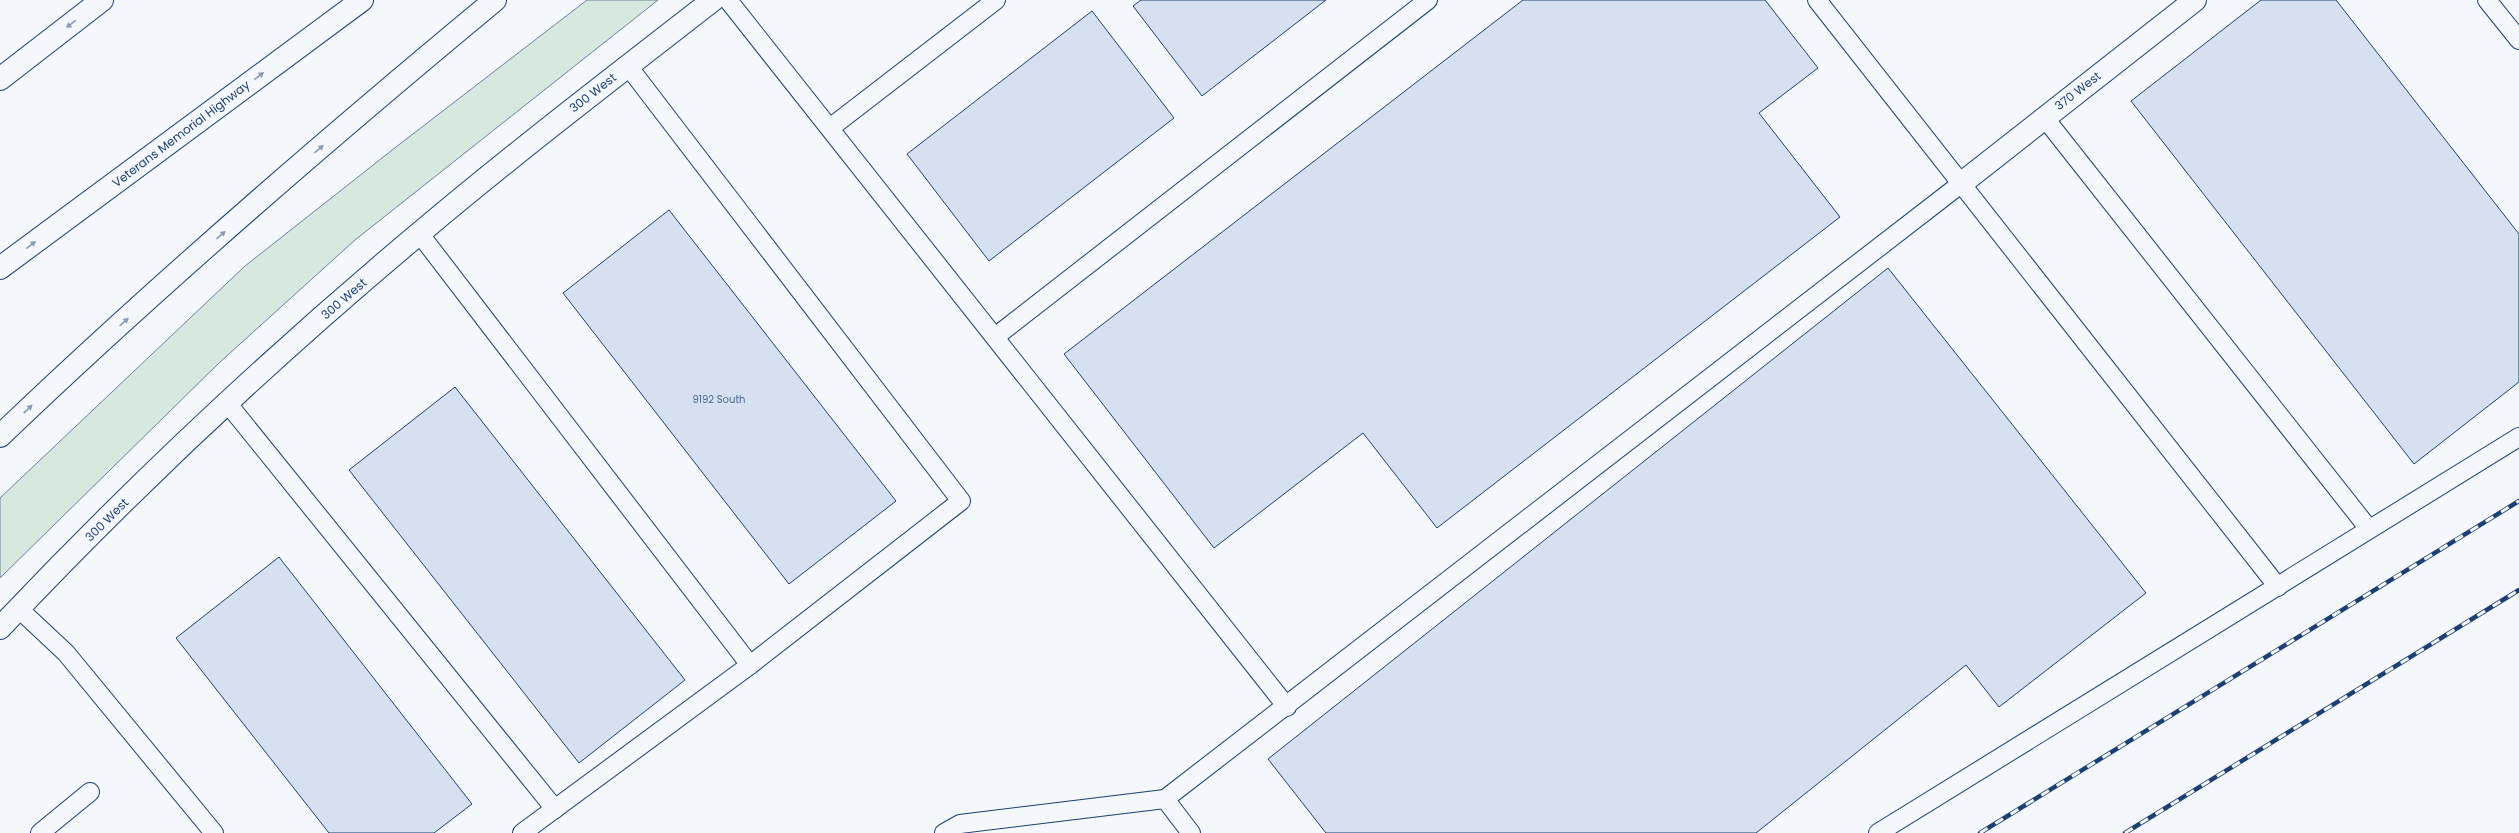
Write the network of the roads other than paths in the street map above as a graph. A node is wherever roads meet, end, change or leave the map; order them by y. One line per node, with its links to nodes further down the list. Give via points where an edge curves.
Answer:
1 (102, 0): 13 (main road, one-way to 13)
2 (362, 0): 18 (main road, Veterans Memorial Highway, one-way to 2)
3 (495, 0): 21 (main road, one-way to 3, via 219,236 370,104)
4 (713, 0): 12 (main road, 300 West)
5 (728, 0): 15 (lane)
6 (996, 0): 15 (lane)
7 (1428, 0): 19 (lane)
8 (1817, 0): 16 (lane)
9 (2195, 0): 14 (main road, 370 West)
10 (2487, 0): 11 (lane)
11 (2519, 40)
12 (628, 66): 17 (main road, 300 West); 27 (lane, via 961,501)
13 (0, 79)
14 (2044, 117): 16 (main road, 370 West); 23 (lane)
15 (830, 128): 19 (lane)
16 (1962, 183): 24 (lane); 28 (lane)
17 (420, 233): 20 (main road, 300 West); 27 (lane)
18 (0, 268)
19 (995, 337): 28 (lane)
20 (228, 404): 25 (main road, 300 West); 31 (lane)
21 (0, 436)
22 (2519, 438): 23 (lane)
23 (2369, 529): 24 (lane)
24 (2278, 587): 37 (lane)
25 (18, 608): 26 (main road, 300 West); 33 (lane, via 66,653)
26 (0, 628)
27 (750, 665): 31 (lane)
28 (1287, 707): 30 (lane)
29 (90, 792): 32 (lane)
30 (1165, 799): 35 (lane, via 960,824); 36 (lane)
31 (555, 809): 34 (lane)
32 (40, 833)
33 (214, 833)
34 (522, 833)
35 (944, 833)
36 (1191, 833)
37 (1878, 833)

